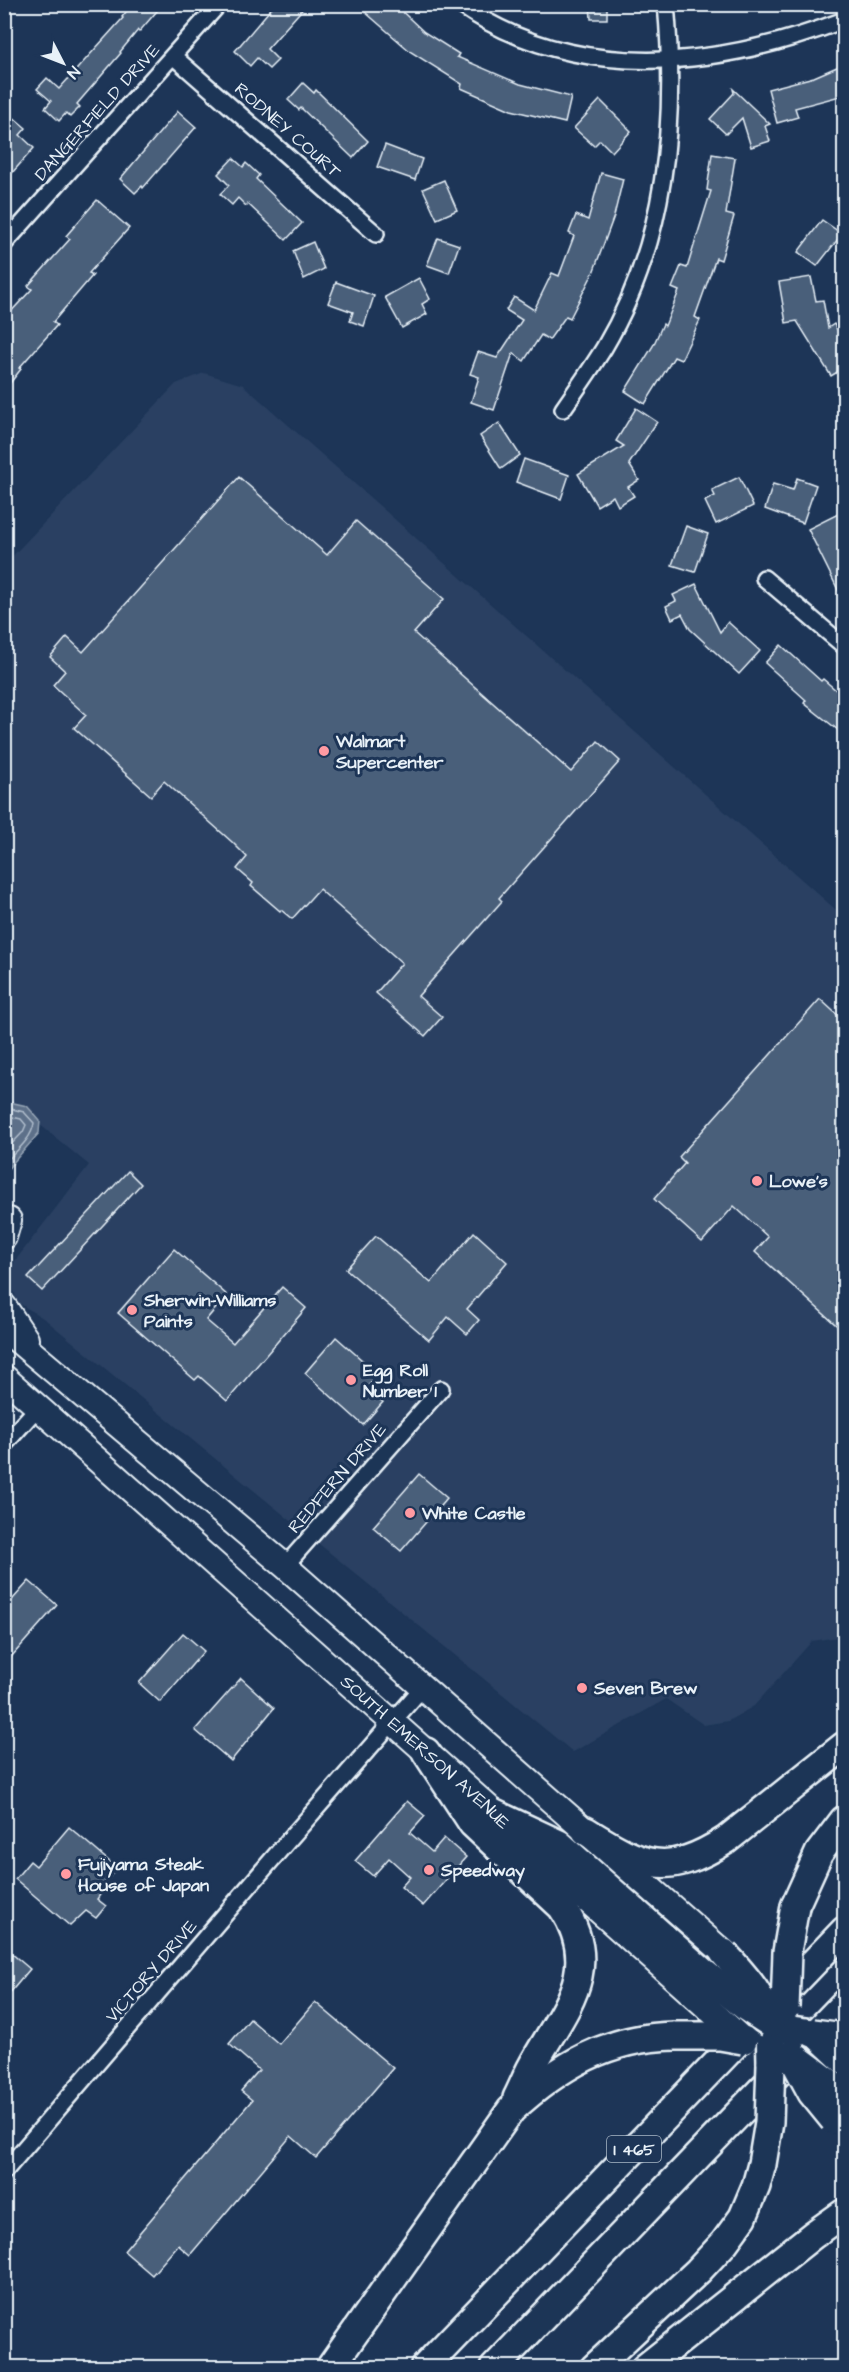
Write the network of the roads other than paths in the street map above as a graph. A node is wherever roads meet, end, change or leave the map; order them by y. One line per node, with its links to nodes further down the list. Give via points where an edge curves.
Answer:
1 (219, 4): 5 (street, DANGERFIELD DRIVE)
2 (459, 4): 6 (street, via 511,34 542,46 630,62)
3 (666, 4): 6 (street)
4 (844, 20): 6 (street, via 745,51)
5 (173, 56): 7 (street, RODNEY COURT); 8 (street, DANGERFIELD DRIVE)
6 (671, 60): 9 (street, via 669,135 654,225 626,305)
7 (376, 234)
8 (4, 244)
9 (564, 409)
10 (764, 578): 11 (street)
11 (844, 646)
12 (4, 1306): 14 (main road)
13 (4, 1329): 14 (main road)
14 (37, 1356): 19 (main road)
15 (4, 1377): 17 (main road, SOUTH EMERSON AVENUE)
16 (441, 1389): 19 (street, REDFERN DRIVE)
17 (38, 1407): 18 (street); 21 (main road, SOUTH EMERSON AVENUE)
18 (4, 1445)
19 (285, 1566): 20 (main road)
20 (423, 1687): 21 (street, VICTORY DRIVE); 26 (main road)
21 (392, 1722): 23 (main road, SOUTH EMERSON AVENUE); 39 (street, VICTORY DRIVE)
22 (844, 1746): 26 (highway, via 726,1840 706,1853 682,1861 663,1864 633,1858)
23 (426, 1752): 24 (main road, SOUTH EMERSON AVENUE); 37 (highway, via 473,1824 562,1907 579,1941 579,1975 574,1994 531,2068)
24 (495, 1814): 29 (highway, via 559,1844)
25 (844, 1820): 32 (highway, bridge, via 819,1853 795,1906)
26 (586, 1831): 28 (main road)
27 (844, 1931): 42 (highway, I 465)
28 (724, 1953): 32 (highway, bridge, via 756,1990)
29 (698, 1983): 32 (highway, bridge, via 747,2008); 34 (main road, bridge)
30 (844, 2004): 43 (highway, I 465)
31 (813, 2033): 32 (highway); 33 (highway, bridge); 35 (main road, bridge)
32 (779, 2037): 34 (highway); 36 (highway, bridge); 38 (highway, bridge, via 812,2093); 44 (highway, bridge, via 762,2164 743,2217 698,2271)
33 (844, 2037)
34 (743, 2040): 37 (highway, bridge, via 675,2036 627,2042 596,2051 548,2078)
35 (844, 2062)
36 (844, 2094)
37 (512, 2110): 41 (highway)
38 (839, 2125)
39 (4, 2172)
40 (844, 2213): 45 (highway)
41 (330, 2367)
42 (424, 2367)
43 (494, 2367)
44 (594, 2367)
45 (645, 2367)

